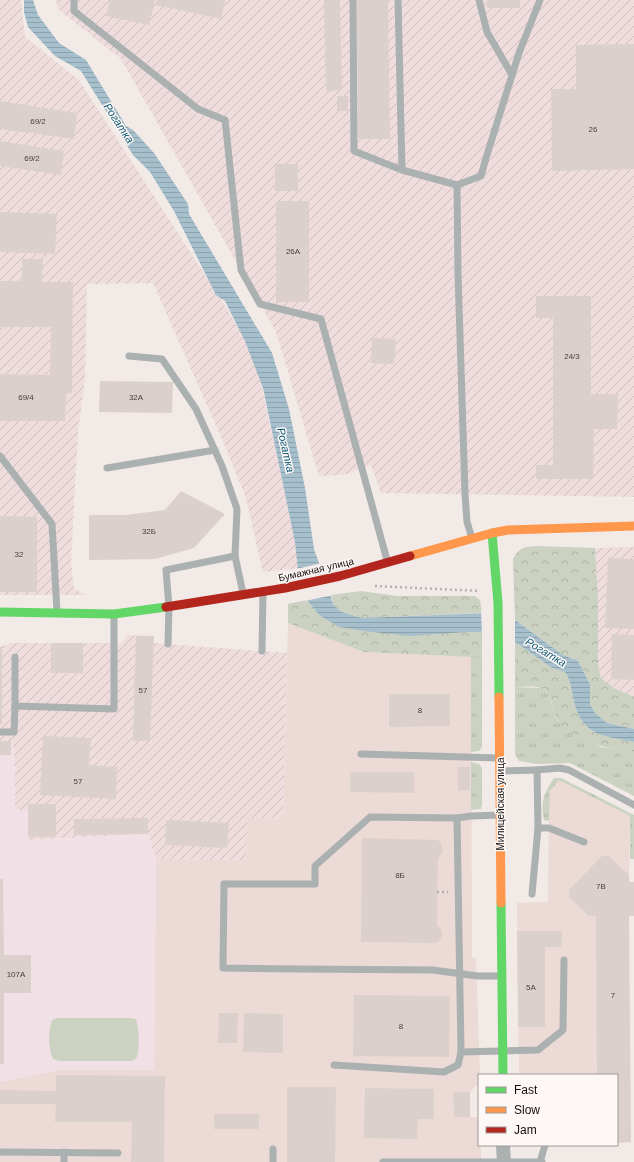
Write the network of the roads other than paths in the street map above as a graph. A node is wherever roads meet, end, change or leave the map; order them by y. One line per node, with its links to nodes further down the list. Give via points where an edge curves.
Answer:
1 (74, 0): 17 (lane, via 74,11 198,109 225,120 241,270 260,304 321,319)
2 (352, 0): 7 (lane, via 354,151)
3 (398, 0): 7 (lane)
4 (479, 0): 6 (lane, via 487,32)
5 (540, 0): 6 (lane)
6 (512, 75): 8 (lane, via 482,176)
7 (402, 170): 8 (lane)
8 (457, 185): 15 (lane, via 464,494 467,522)
9 (129, 356): 10 (lane, via 162,359 196,409)
10 (214, 450): 12 (lane); 16 (lane, via 237,509)
11 (0, 456): 22 (lane, via 52,524)
12 (107, 468)
13 (634, 526): 14 (street, Бумажная улица, via 508,530)
14 (492, 533): 15 (street, Бумажная улица); 30 (street, Милицейская улица, via 498,603)
15 (472, 538): 17 (street, Бумажная улица)
16 (235, 556): 19 (lane); 20 (lane, via 166,570)
17 (388, 562): 18 (street, Бумажная улица, via 340,576)
18 (263, 592): 19 (street, Бумажная улица); 25 (lane)
19 (243, 595): 20 (street, Бумажная улица)
20 (169, 607): 23 (street, Бумажная улица); 24 (lane)
21 (0, 612): 22 (street, Бумажная улица)
22 (57, 613): 23 (street, Бумажная улица)
23 (114, 614): 27 (lane, via 114,709)
24 (168, 644)
25 (262, 651)
26 (15, 657): 27 (lane)
27 (14, 706): 28 (lane, via 14,732)
28 (0, 732)
29 (361, 754): 30 (lane)
30 (500, 758): 32 (street, Милицейская улица)
31 (537, 770): 32 (lane); 33 (lane, via 569,770); 36 (lane)
32 (500, 771): 34 (street, Милицейская улица)
33 (634, 805)
34 (500, 816): 35 (lane); 41 (street, Милицейская улица)
35 (457, 818): 40 (lane); 40 (lane, via 370,817 316,866 315,884 224,884 223,968 433,970)
36 (538, 828): 37 (lane, via 549,828); 38 (lane)
37 (584, 842)
38 (532, 894)
39 (564, 960): 42 (lane, via 563,1030 538,1050)
40 (460, 973): 41 (lane); 43 (lane)
41 (502, 976): 42 (street, Милицейская улица)
42 (502, 1051): 43 (lane); 45 (street, Милицейская улица)
43 (461, 1052): 44 (lane, via 458,1065 444,1072)
44 (334, 1065)
45 (503, 1074)
46 (503, 1146): 55 (street)
47 (545, 1146): 56 (lane)
48 (273, 1149): 53 (lane)
49 (0, 1152): 50 (lane)
50 (64, 1152): 51 (lane); 52 (lane)
51 (118, 1153)
52 (64, 1162)
53 (273, 1162)
54 (383, 1162): 55 (lane)
55 (504, 1162): 56 (lane)
56 (541, 1162)

